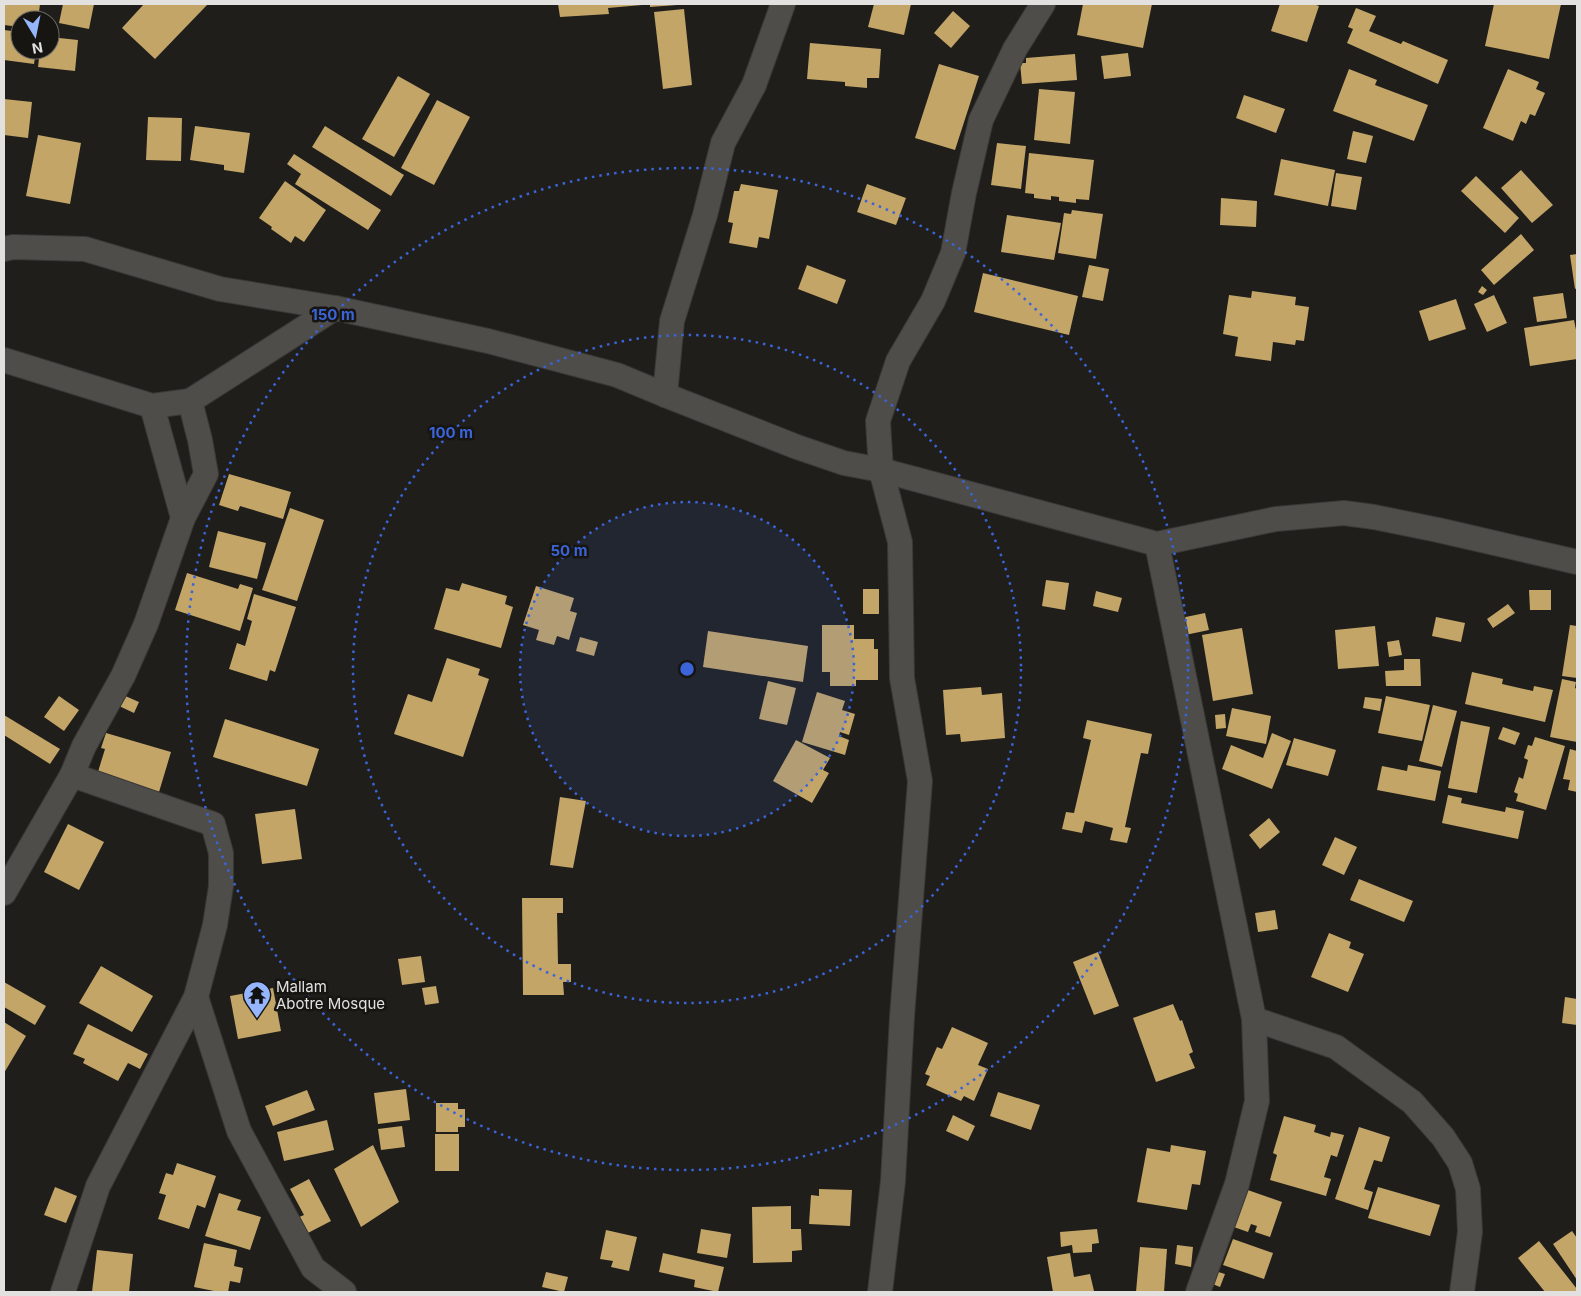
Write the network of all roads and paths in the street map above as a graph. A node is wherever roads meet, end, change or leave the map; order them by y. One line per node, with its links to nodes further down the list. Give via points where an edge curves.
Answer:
1 (783, 4): 6 (street, via 754,85 723,143 705,215 672,321)
2 (1043, 4): 9 (street, via 1015,50 981,120 953,253 933,301 898,361 878,421)
3 (4, 249): 4 (street, via 85,249 220,289)
4 (336, 308): 6 (street, via 488,341 617,374); 7 (street)
5 (4, 360): 8 (street)
6 (665, 395): 9 (street, via 797,447 844,463)
7 (190, 401): 8 (street); 10 (street, via 206,474)
8 (152, 406): 10 (street)
9 (881, 470): 11 (street); 19 (street, via 900,542 902,678 920,781 893,1182)
10 (184, 518): 13 (street, via 146,624)
11 (1157, 544): 12 (street, via 1276,519 1344,513 1438,530); 16 (street)
12 (1577, 562)
13 (72, 774): 14 (street); 15 (street, via 212,824 221,852 221,886 215,925)
14 (4, 893)
15 (196, 997): 17 (street, via 98,1186); 18 (street, via 239,1131 313,1268)
16 (1254, 1019): 20 (street, via 1257,1101 1237,1184); 21 (street, via 1336,1047 1412,1102 1443,1137 1460,1163 1468,1189 1470,1232)
17 (62, 1292)
18 (344, 1292)
19 (880, 1292)
20 (1198, 1292)
21 (1462, 1292)

